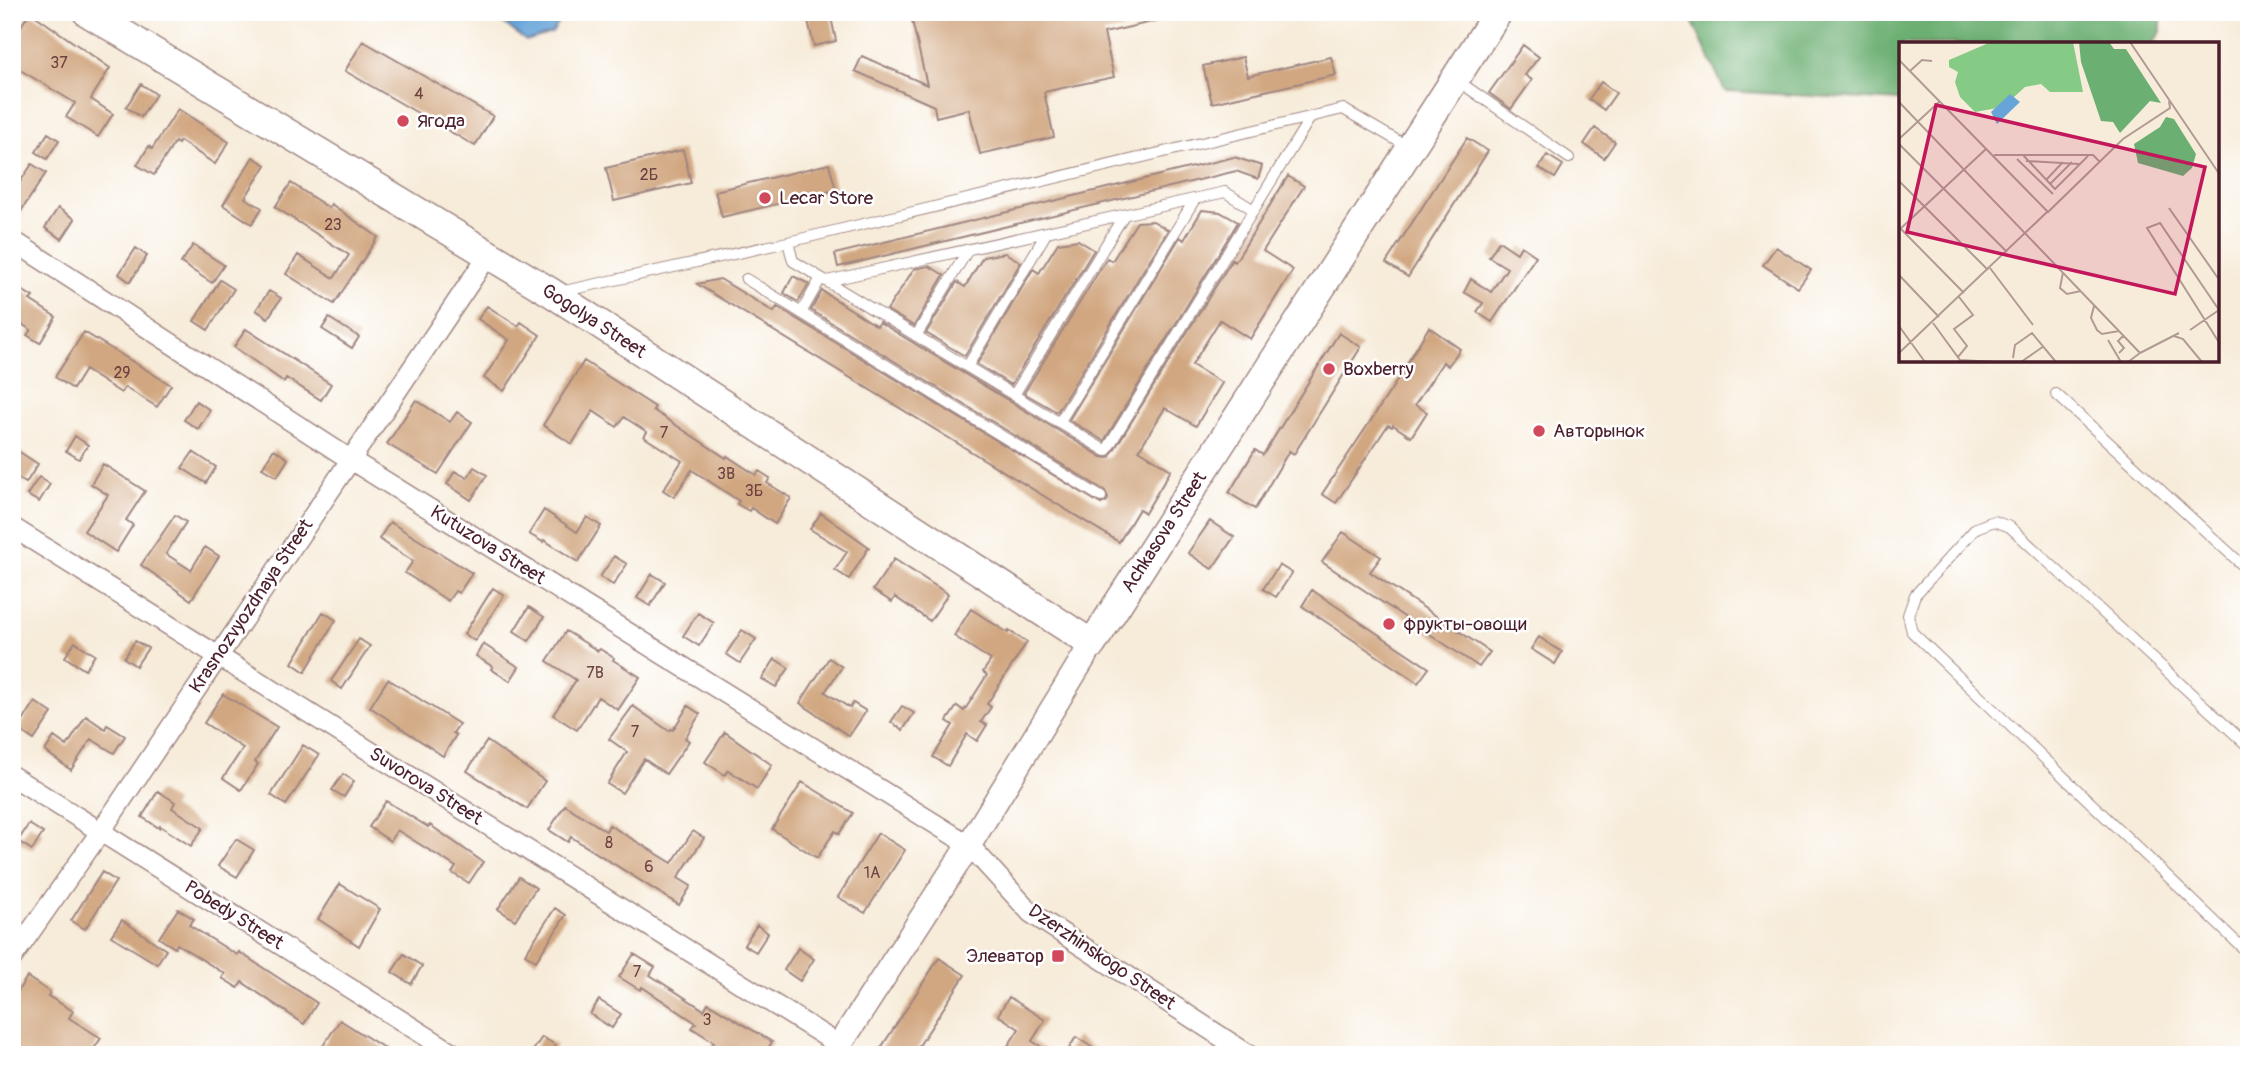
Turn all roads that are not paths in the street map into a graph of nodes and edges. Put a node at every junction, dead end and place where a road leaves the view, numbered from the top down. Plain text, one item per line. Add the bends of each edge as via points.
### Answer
1 (87, 12) edge
2 (1498, 12) edge
3 (1455, 79) junction
4 (1310, 118) junction
5 (1410, 148) junction
6 (1569, 158) dead end
7 (1195, 199) junction
8 (1254, 209) junction
9 (1124, 215) junction
10 (1047, 232) junction
11 (12, 240) edge
12 (788, 242) junction
13 (968, 250) junction
14 (489, 254) junction
15 (746, 279) dead end
16 (824, 280) junction
17 (552, 293) junction
18 (801, 313) junction
19 (916, 336) junction
20 (967, 367) junction
21 (2056, 394) dead end
22 (1014, 396) junction
23 (1059, 423) junction
24 (351, 460) junction
25 (1101, 497) dead end
26 (12, 527) edge
27 (2249, 571) edge
28 (1092, 644) junction
29 (218, 655) junction
30 (2249, 747) edge
31 (12, 776) edge
32 (101, 831) junction
33 (968, 845) junction
34 (2249, 954) edge
35 (12, 958) edge
36 (836, 1050) edge
37 (456, 1055) edge
38 (1249, 1055) edge

1 - 14 main road, Gogolya Street
2 - 3 main road, Achkasova Street
3 - 5 main road, Achkasova Street
3 - 6 lane
4 - 5 lane via 1343,110
4 - 8 lane
4 - 12 lane
5 - 28 main road, Achkasova Street
7 - 8 lane via 1225,192
7 - 9 lane
7 - 23 lane
8 - 23 lane via 1106,451
9 - 10 lane
9 - 22 lane
10 - 13 lane
10 - 20 lane
11 - 24 street, Kutuzova Street
12 - 16 lane via 793,261
12 - 17 lane
13 - 16 lane
13 - 19 lane
14 - 17 main road, Gogolya Street
14 - 24 street, Krasnozvyozdnaya Street
15 - 18 lane
16 - 18 lane
16 - 19 lane
17 - 28 main road, Gogolya Street
18 - 25 lane
19 - 20 lane
20 - 22 lane
21 - 27 lane
22 - 23 lane
24 - 29 street, Krasnozvyozdnaya Street
24 - 33 street, Kutuzova Street
26 - 29 street, Suvorova Street
28 - 33 street, Achkasova Street
29 - 32 street, Krasnozvyozdnaya Street
29 - 36 street, Suvorova Street
30 - 34 lane via 2010,527 1994,521 1976,528 1915,595 1908,614 1912,632
31 - 32 street, Pobedy Street
32 - 35 street, Krasnozvyozdnaya Street
32 - 37 street, Pobedy Street
33 - 36 street, Achkasova Street
33 - 38 street, Dzerzhinskogo Street via 1031,913

